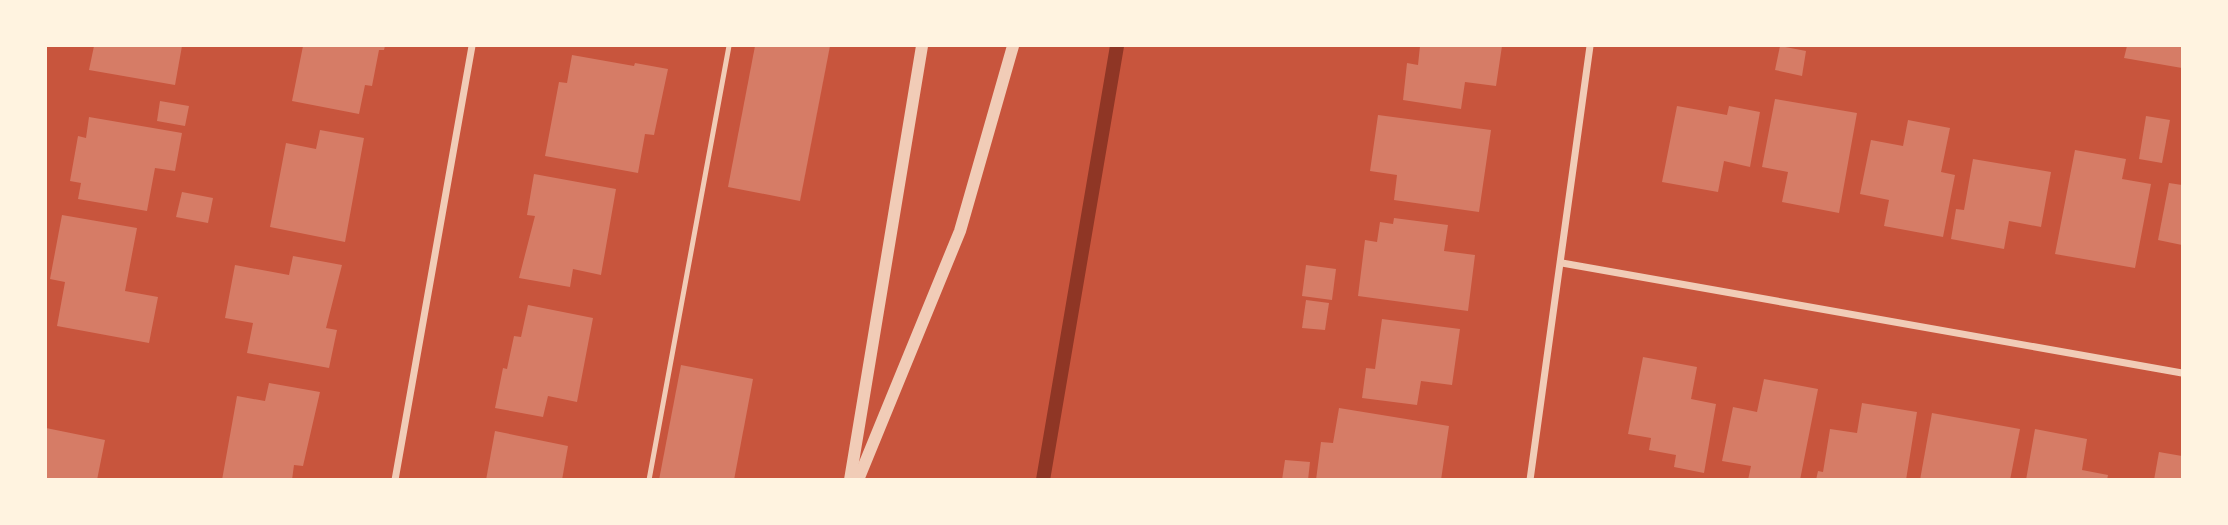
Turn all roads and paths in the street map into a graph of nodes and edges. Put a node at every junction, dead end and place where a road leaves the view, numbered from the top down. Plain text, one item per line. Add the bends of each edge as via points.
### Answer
1 (472, 46) edge
2 (729, 46) edge
3 (922, 46) edge
4 (1013, 46) edge
5 (1590, 46) edge
6 (1562, 263) junction
7 (2182, 373) edge
8 (395, 480) edge
9 (649, 480) edge
10 (850, 480) edge
11 (858, 480) edge
12 (1530, 480) edge

1 - 8 street
2 - 9 lane
3 - 10 street
4 - 11 street via 960,231
5 - 6 street
6 - 7 street
6 - 12 street

